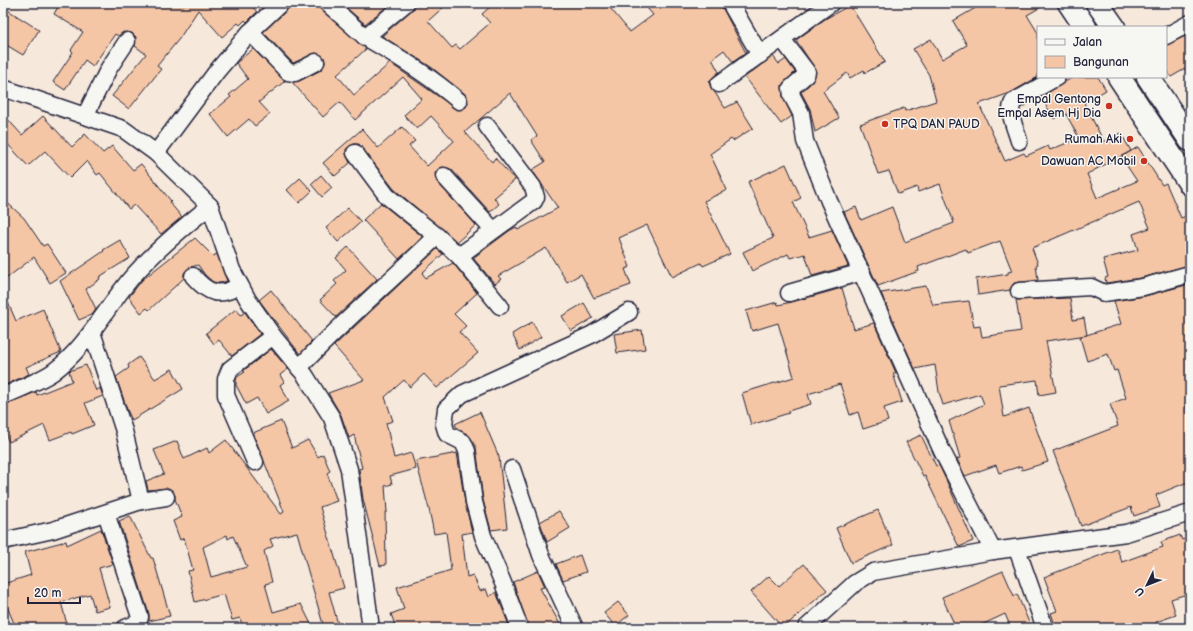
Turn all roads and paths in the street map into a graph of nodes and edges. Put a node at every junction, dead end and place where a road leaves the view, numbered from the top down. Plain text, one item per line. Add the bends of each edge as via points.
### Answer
1 (281, 3) edge
2 (327, 3) edge
3 (406, 3) edge
4 (730, 3) edge
5 (831, 3) edge
6 (1069, 3) edge
7 (1097, 3) edge
8 (1190, 23) edge
9 (1084, 26) edge
10 (1113, 26) edge
11 (250, 32) junction
12 (1167, 35) edge
13 (365, 37) junction
14 (782, 39) junction
15 (127, 41) dead end
16 (760, 55) junction
17 (316, 62) dead end
18 (1055, 78) edge
19 (1120, 78) edge
20 (1149, 78) edge
21 (719, 84) dead end
22 (3, 88) edge
23 (459, 101) dead end
24 (85, 116) junction
25 (487, 126) dead end
26 (1190, 140) edge
27 (1019, 141) dead end
28 (156, 153) junction
29 (356, 153) dead end
30 (444, 176) dead end
31 (1190, 184) edge
32 (210, 206) junction
33 (492, 230) junction
34 (437, 236) junction
35 (458, 256) junction
36 (862, 272) junction
37 (1190, 274) edge
38 (193, 276) dead end
39 (240, 285) junction
40 (1019, 291) dead end
41 (789, 293) dead end
42 (500, 306) dead end
43 (629, 312) dead end
44 (92, 332) junction
45 (273, 336) junction
46 (299, 368) junction
47 (3, 396) edge
48 (255, 462) dead end
49 (512, 469) dead end
50 (166, 497) dead end
51 (141, 501) junction
52 (106, 513) junction
53 (1190, 513) edge
54 (3, 541) edge
55 (1017, 549) junction
56 (993, 551) junction
57 (125, 628) edge
58 (371, 628) edge
59 (520, 628) edge
60 (574, 628) edge
61 (806, 628) edge
62 (1045, 628) edge

1 - 11 street
2 - 13 street
3 - 13 street
4 - 16 street
5 - 14 street
6 - 9 highway
7 - 10 highway
8 - 12 street
11 - 17 street via 288,72 295,73
11 - 28 street via 217,71
13 - 23 street via 408,62
14 - 16 street
14 - 36 street via 807,72 791,88 792,96 801,113 805,141
15 - 24 street
16 - 21 street
18 - 27 street via 1013,102 1010,107
19 - 31 highway
20 - 26 highway
22 - 24 street
24 - 28 street via 122,130
25 - 33 street via 533,187 536,197
28 - 32 street
29 - 34 street via 387,196
30 - 33 street
32 - 39 street via 232,270
32 - 44 street via 169,238 137,272
33 - 35 street
34 - 35 street
34 - 46 street
35 - 42 street
36 - 41 street
36 - 56 street via 942,451
37 - 40 street via 1143,287 1104,293 1091,287
38 - 39 street via 209,291 222,294 231,292
39 - 45 street
43 - 59 street via 591,335 462,394 446,409 444,424 447,434 463,442 467,451 474,502 483,536
44 - 47 street via 52,373
44 - 51 street via 124,431
45 - 46 street
45 - 48 street via 230,369 226,379 226,395
46 - 58 street via 332,418 349,469
49 - 60 street via 541,555
50 - 51 street
51 - 52 street
52 - 54 street via 52,530
52 - 57 street via 140,617 138,623
53 - 55 street via 1126,533
55 - 56 street
55 - 62 street
56 - 61 street via 873,572 855,583

